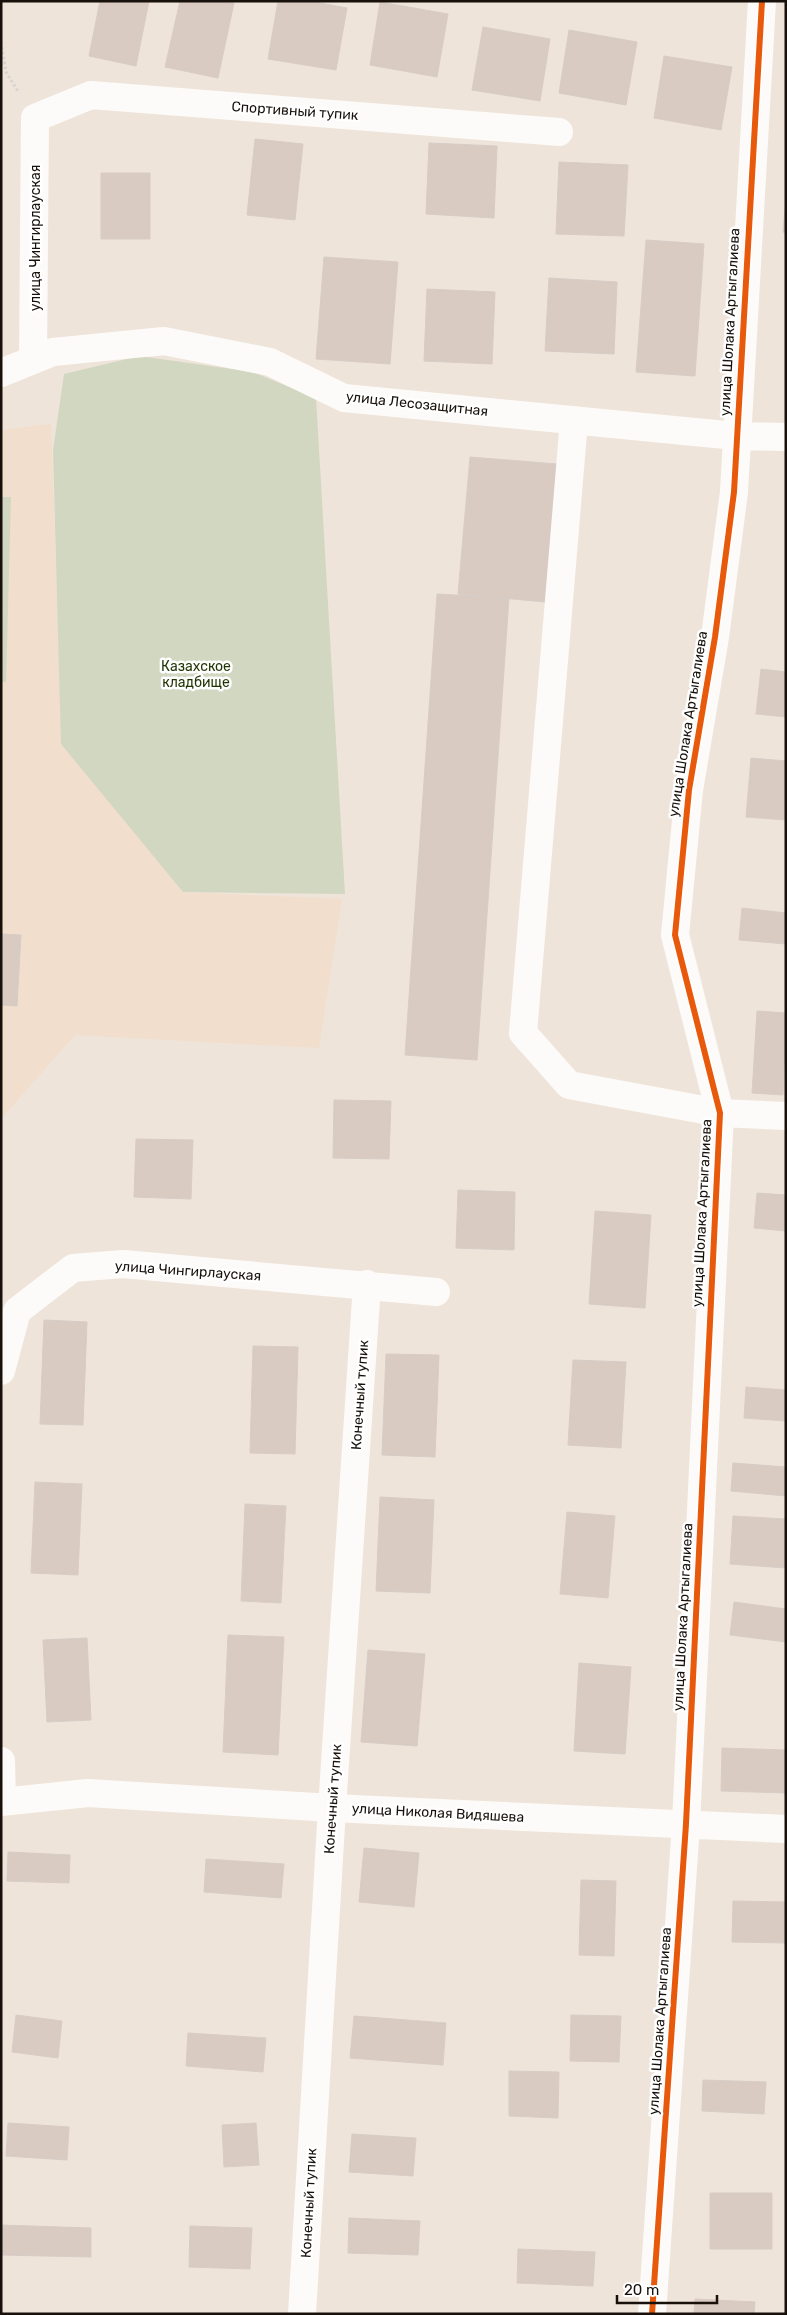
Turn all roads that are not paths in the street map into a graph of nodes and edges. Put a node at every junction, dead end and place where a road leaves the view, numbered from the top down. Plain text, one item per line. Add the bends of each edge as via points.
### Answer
1 (762, 1) edge
2 (35, 118) joint
3 (559, 132) dead end
4 (33, 358) junction
5 (1, 373) edge
6 (574, 420) junction
7 (736, 436) junction
8 (786, 437) edge
9 (720, 1113) junction
10 (786, 1116) edge
11 (367, 1284) junction
12 (436, 1292) dead end
13 (1, 1372) edge
14 (1, 1762) edge
15 (2, 1802) edge
16 (332, 1808) junction
17 (686, 1824) junction
18 (786, 1829) edge
19 (302, 2314) edge
20 (652, 2314) edge

1 - 7 street, улица Шолака Артыгалиева
2 - 3 street, Спортивный тупик via 91,95
2 - 4 street, улица Чингирлауская
4 - 5 street, улица Лесозащитная
4 - 6 street, улица Лесозащитная via 53,352 164,341 270,362 344,398
6 - 7 street, улица Лесозащитная
6 - 9 street via 523,1033 569,1085
7 - 8 street, улица Лесозащитная
7 - 9 street, улица Шолака Артыгалиева via 734,492 715,637 689,790 675,935
9 - 10 street
9 - 17 street, улица Шолака Артыгалиева
11 - 12 street, улица Чингирлауская
11 - 13 street, улица Чингирлауская via 123,1264 73,1268 17,1311
11 - 16 street, Конечный тупик
14 - 15 street
15 - 16 street, улица Николая Видяшева via 88,1793
16 - 17 street, улица Николая Видяшева
16 - 19 street, Конечный тупик
17 - 18 street, улица Николая Видяшева
17 - 20 street, улица Шолака Артыгалиева

